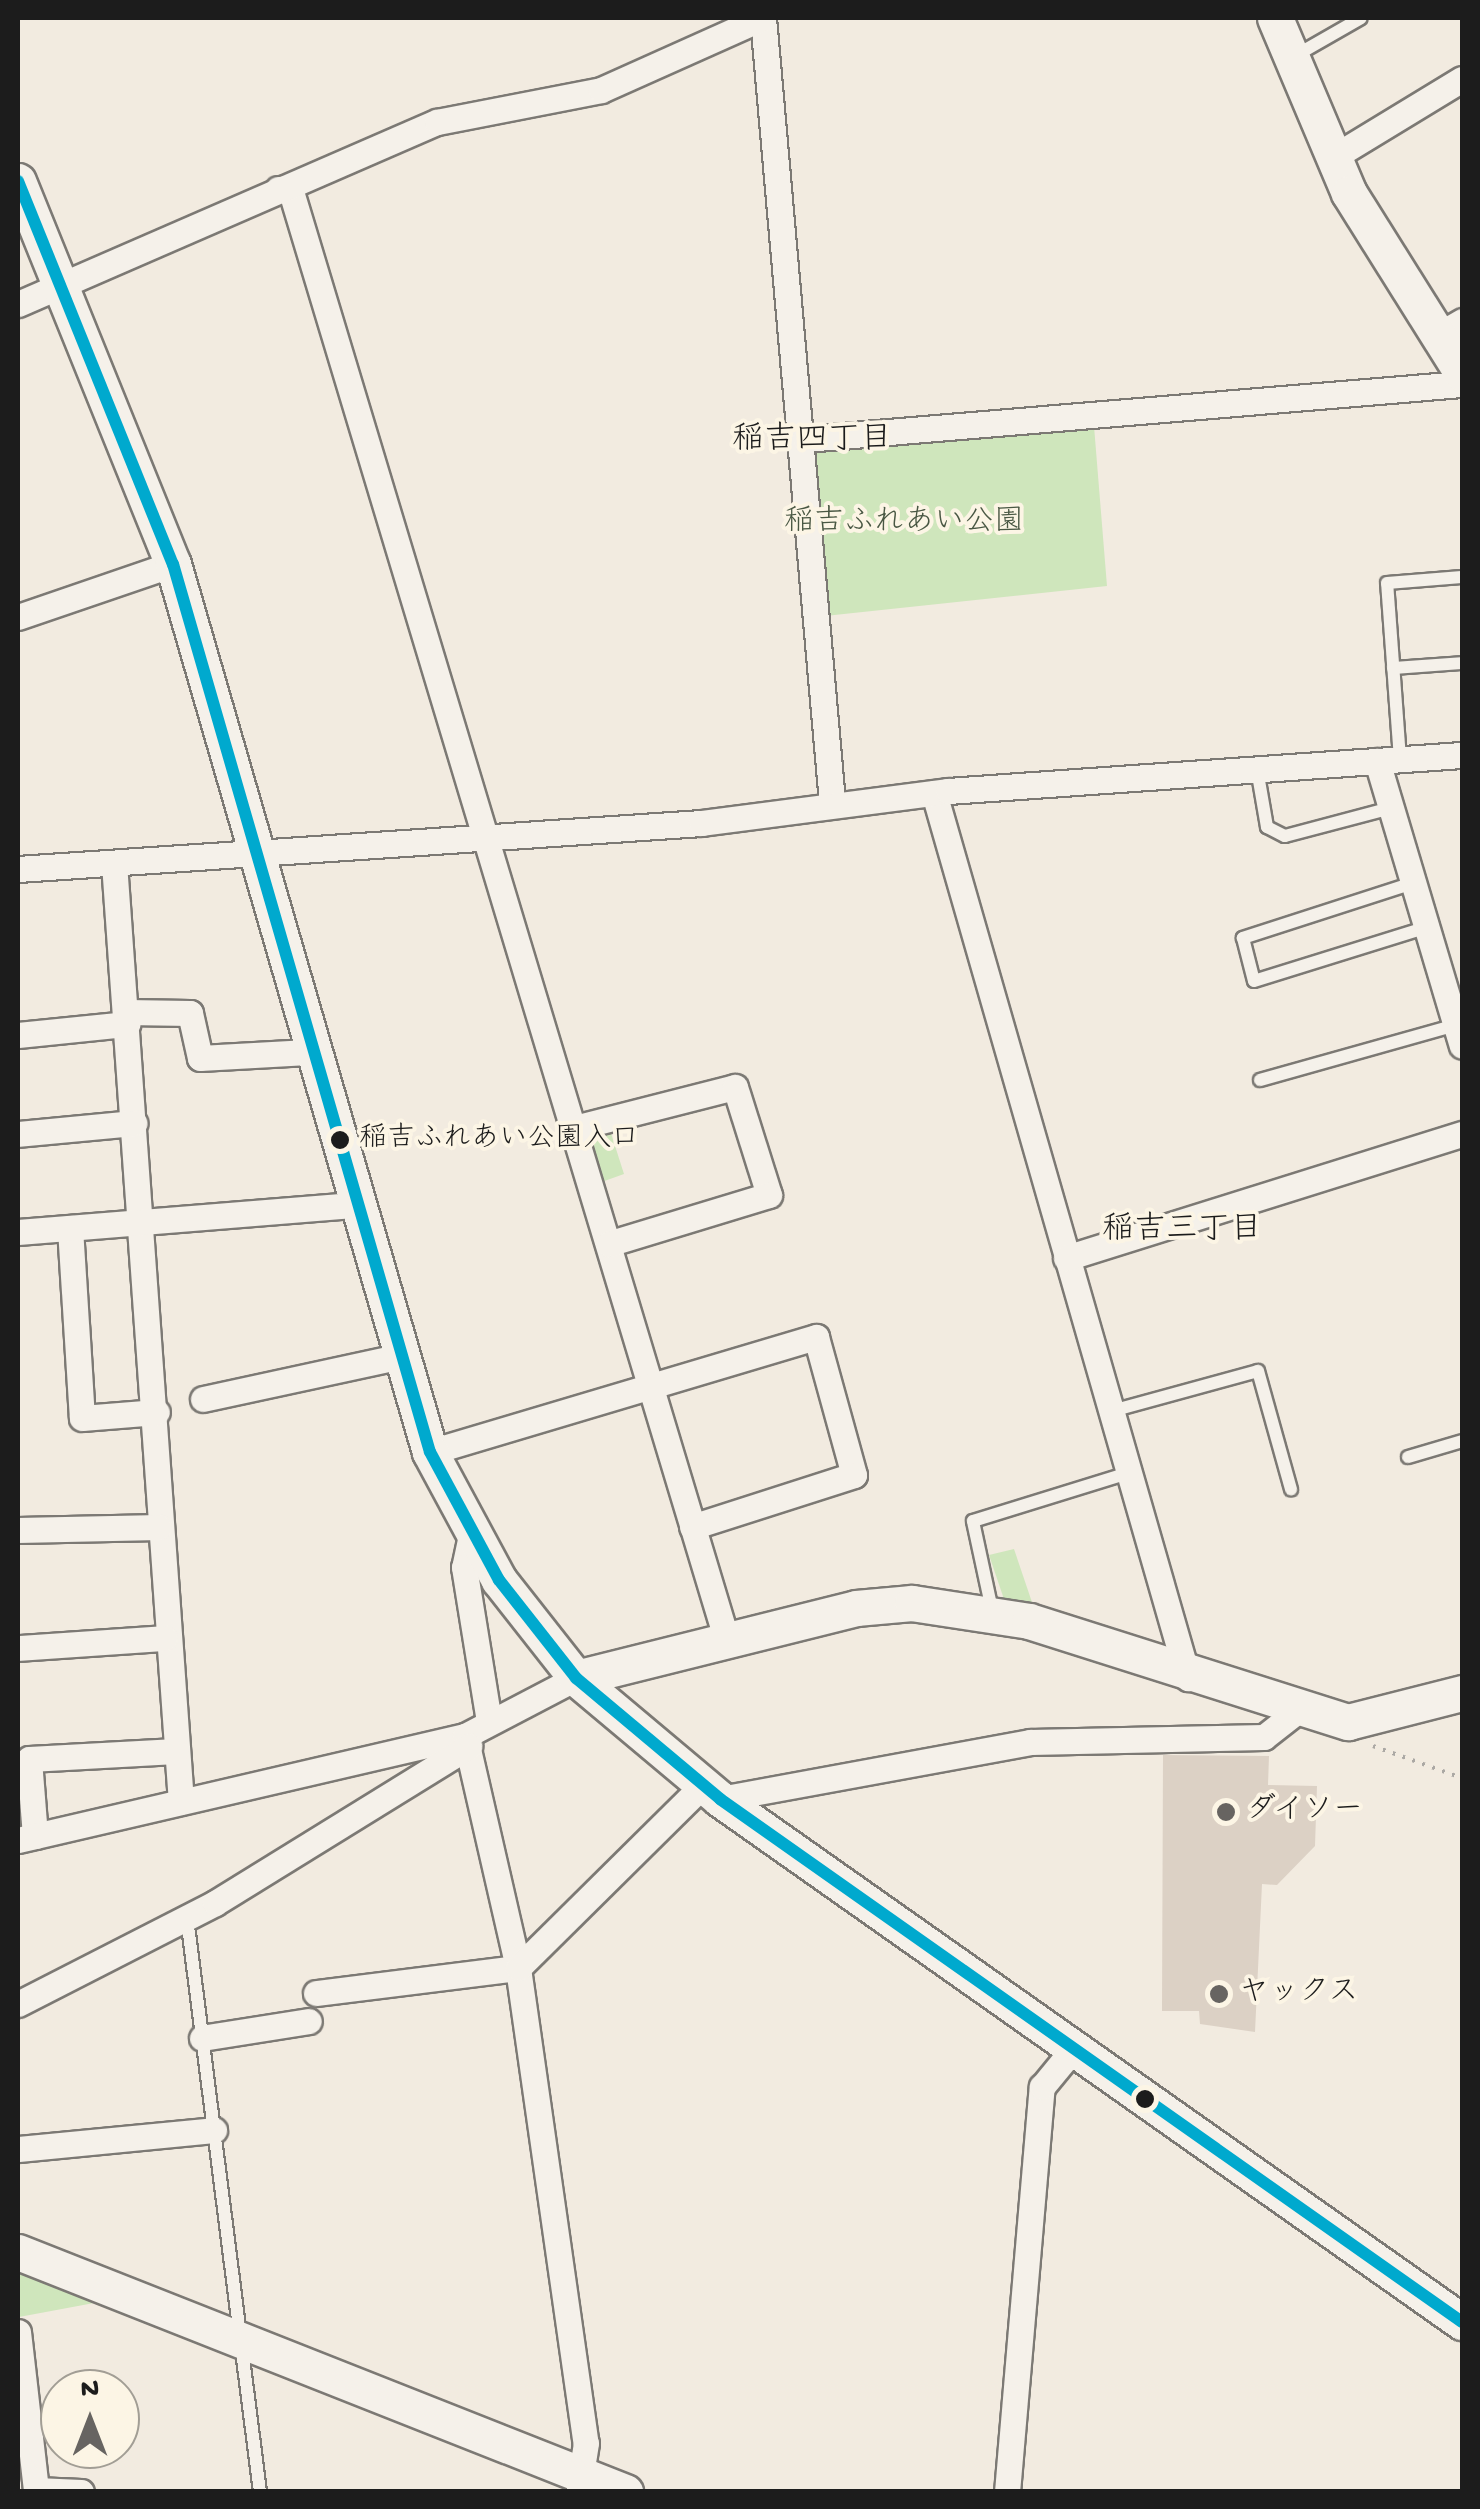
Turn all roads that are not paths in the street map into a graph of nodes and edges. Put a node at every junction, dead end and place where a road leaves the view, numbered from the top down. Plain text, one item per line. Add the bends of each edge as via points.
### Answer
1 (763, 18) edge
2 (1275, 18) edge
3 (1361, 18) edge
4 (1291, 58) junction
5 (1462, 79) edge
6 (1332, 158) junction
7 (18, 182) edge
8 (278, 189) junction
9 (61, 279) junction
10 (18, 304) edge
11 (1450, 328) edge
12 (1462, 374) edge
13 (1462, 384) edge
14 (805, 438) junction
15 (173, 564) junction
16 (1462, 577) edge
17 (18, 617) edge
18 (1462, 663) edge
19 (1393, 668) junction
20 (1462, 755) edge
21 (1389, 760) junction
22 (1256, 769) junction
23 (934, 793) junction
24 (832, 802) junction
25 (1391, 808) junction
26 (484, 838) junction
27 (252, 853) junction
28 (114, 863) junction
29 (18, 869) edge
30 (1414, 883) junction
31 (1427, 927) junction
32 (126, 1018) junction
33 (1458, 1021) edge
34 (18, 1035) edge
35 (308, 1052) junction
36 (1260, 1080) dead end
37 (134, 1123) junction
38 (574, 1128) junction
39 (18, 1134) edge
40 (1462, 1134) edge
41 (353, 1205) junction
42 (142, 1223) junction
43 (70, 1228) junction
44 (18, 1232) edge
45 (608, 1244) junction
46 (1066, 1258) junction
47 (398, 1357) junction
48 (650, 1386) junction
49 (203, 1400) dead end
50 (1112, 1411) junction
51 (157, 1412) junction
52 (1462, 1441) edge
53 (430, 1452) junction
54 (1408, 1457) dead end
55 (1131, 1472) junction
56 (1291, 1489) dead end
57 (159, 1526) junction
58 (692, 1526) junction
59 (18, 1530) edge
60 (471, 1535) junction
61 (993, 1613) junction
62 (166, 1638) junction
63 (726, 1638) junction
64 (18, 1648) edge
65 (576, 1678) junction
66 (1188, 1678) junction
67 (1462, 1693) edge
68 (1296, 1712) junction
69 (488, 1722) junction
70 (467, 1741) junction
71 (176, 1751) junction
72 (712, 1792) junction
73 (181, 1802) junction
74 (26, 1838) edge
75 (187, 1918) junction
76 (518, 1968) junction
77 (316, 1993) dead end
78 (18, 2004) edge
79 (309, 2021) dead end
80 (202, 2038) junction
81 (1074, 2048) junction
82 (214, 2130) junction
83 (18, 2149) edge
84 (18, 2252) edge
85 (1462, 2322) edge
86 (18, 2332) edge
87 (241, 2341) junction
88 (579, 2481) edge
89 (30, 2490) edge
90 (81, 2492) edge
91 (260, 2492) edge
92 (625, 2492) edge
93 (1007, 2492) edge

1 - 8 street via 601,90 437,122
1 - 14 street
2 - 4 main road
3 - 4 lane
4 - 6 main road
5 - 6 street
6 - 11 main road
7 - 9 main road
8 - 9 street
8 - 26 street via 290,188
9 - 10 street
9 - 15 main road
11 - 12 main road
13 - 14 street
14 - 24 street
15 - 17 street
15 - 27 main road
16 - 19 lane via 1387,583
18 - 19 lane
19 - 21 lane
20 - 21 street
21 - 22 street
21 - 25 street
22 - 23 street
22 - 25 lane via 1267,827 1285,836
23 - 24 street
23 - 46 street
24 - 26 street via 701,824
25 - 30 street
26 - 27 street
26 - 38 street
27 - 28 street
27 - 35 main road
28 - 29 street
28 - 32 street
30 - 31 street
30 - 31 lane via 1243,938 1254,981
31 - 33 street
32 - 34 street
32 - 35 street via 190,1013 200,1058
32 - 37 street
33 - 36 lane
35 - 41 main road
37 - 39 street
37 - 42 street
38 - 45 street
38 - 45 street via 735,1087 768,1195
40 - 46 street
41 - 42 street
41 - 47 main road
42 - 43 street
42 - 51 street
43 - 44 street
43 - 51 street via 82,1418
45 - 48 street
46 - 50 street
47 - 49 street
47 - 53 main road
48 - 53 street
48 - 58 street
48 - 58 street via 816,1337 854,1475
50 - 55 street
50 - 56 lane via 1258,1371
51 - 57 street
52 - 54 lane
53 - 60 main road
55 - 61 lane via 973,1521
55 - 66 street
57 - 59 street
57 - 62 street
58 - 63 street
60 - 65 main road
60 - 69 street via 464,1567
61 - 63 main road via 893,1604
61 - 66 main road
62 - 64 street
62 - 71 street
63 - 65 main road
65 - 69 street
65 - 72 main road
66 - 68 main road
67 - 68 main road via 1348,1722
68 - 72 street via 1264,1737 1030,1742
69 - 70 street
70 - 73 street
70 - 75 street
70 - 76 street
71 - 73 street
71 - 74 street via 29,1759
72 - 76 street
72 - 81 main road
73 - 74 street
75 - 78 street
75 - 80 lane
76 - 77 street
76 - 88 street via 586,2443
79 - 80 street
80 - 82 lane
81 - 85 main road
81 - 93 street via 1042,2087
82 - 83 street
82 - 87 lane
84 - 87 main road
86 - 89 street
87 - 88 main road
87 - 91 lane
88 - 92 main road
89 - 90 street

